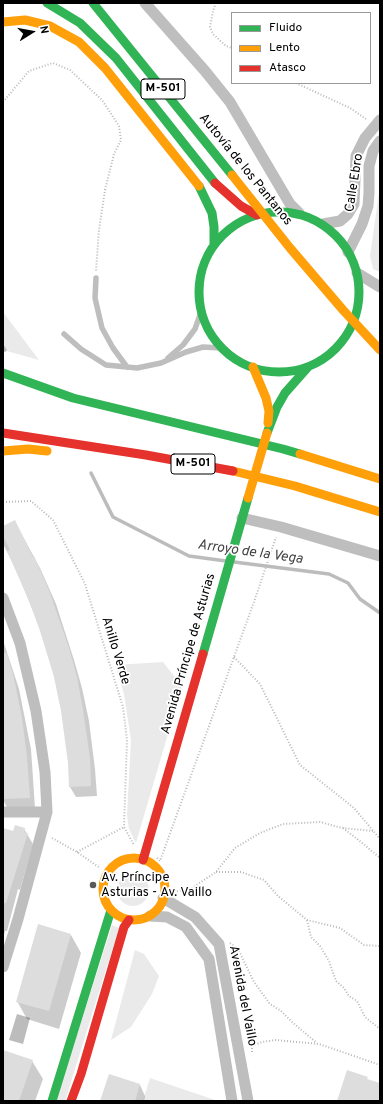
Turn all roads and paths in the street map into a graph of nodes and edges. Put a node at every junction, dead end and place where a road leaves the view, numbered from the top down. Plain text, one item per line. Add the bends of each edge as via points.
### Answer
1 (47, 3) edge
2 (93, 3) edge
3 (145, 3) edge
4 (216, 3) edge
5 (3, 22) edge
6 (231, 48) edge
7 (298, 84) edge
8 (3, 102) edge
9 (377, 123) edge
10 (380, 141) edge
11 (299, 213) junction
12 (256, 214) junction
13 (322, 224) junction
14 (214, 244) junction
15 (348, 252) junction
16 (357, 273) junction
17 (96, 278) joint
18 (380, 287) edge
19 (201, 312) junction
20 (64, 334) dead end
21 (222, 348) junction
22 (380, 350) edge
23 (161, 363) junction
24 (309, 366) junction
25 (126, 367) junction
26 (252, 367) junction
27 (3, 373) edge
28 (267, 432) junction
29 (3, 433) edge
30 (3, 451) edge
31 (58, 452) dead end
32 (154, 466) dead end
33 (223, 469) junction
34 (380, 479) edge
35 (3, 502) edge
36 (380, 512) edge
37 (242, 518) junction
38 (276, 535) dead end
39 (380, 556) edge
40 (3, 598) edge
41 (234, 657) junction
42 (3, 812) edge
43 (47, 812) junction
44 (124, 827) junction
45 (342, 828) junction
46 (373, 831) junction
47 (42, 832) junction
48 (380, 839) edge
49 (136, 849) dead end
50 (77, 852) junction
51 (380, 858) edge
52 (143, 860) junction
53 (160, 861) dead end
54 (100, 868) dead end
55 (216, 872) junction
56 (179, 896) dead end
57 (164, 898) junction
58 (111, 910) junction
59 (150, 916) junction
60 (129, 920) junction
61 (308, 920) junction
62 (228, 941) dead end
63 (380, 946) edge
64 (3, 967) edge
65 (380, 1030) edge
66 (318, 1044) junction
67 (251, 1054) dead end
68 (380, 1065) edge
69 (52, 1101) edge
70 (71, 1101) edge
71 (232, 1101) edge
72 (248, 1101) edge

1 - 12 main road via 80,23 116,58 217,185 241,206
2 - 22 main road, Autovía de los Pantanos / M-501, bridge via 290,248
3 - 11 street via 230,102 290,204
4 - 6 path via 210,27 213,34
5 - 14 main road via 25,20 50,26 79,42 105,68 198,184 212,213
7 - 9 path
8 - 17 path via 29,71 53,64 76,75 102,100 118,126 121,140 114,154 105,190
9 - 13 street, Calle Ebro via 365,138 356,156 354,204 340,221
10 - 15 street, Calle Ebro via 369,166 368,206
11 - 12 main road via 274,211
11 - 13 main road
12 - 14 main road via 226,231
13 - 15 main road via 337,237
14 - 19 main road via 201,270
15 - 16 main road
16 - 18 street
16 - 24 main road via 359,296 348,332 328,354
17 - 25 lane via 95,298 102,328
19 - 21 main road via 209,331
19 - 23 lane via 183,345
20 - 25 lane via 81,350 106,365
21 - 23 lane via 203,346
21 - 26 main road via 236,360
23 - 25 lane via 137,368
24 - 26 main road via 271,372
24 - 28 main road, Avenida Príncipe de Asturias via 285,393
26 - 28 main road, Avenida Príncipe de Asturias via 268,404
27 - 34 main road via 73,398 283,449
28 - 37 main road, Avenida Príncipe de Asturias, bridge
29 - 33 main road, M-501
30 - 31 main road
32 - 33 main road
33 - 36 main road, M-501 via 295,486
35 - 44 path, Anillo Verde via 31,501 53,520 85,584 123,707 127,740
37 - 39 street
37 - 52 main road, Avenida Príncipe de Asturias
38 - 41 path
40 - 43 street via 20,643 36,711 45,772
41 - 46 path via 260,684 300,765 354,808
41 - 53 path
42 - 43 street
43 - 47 street
44 - 49 path
44 - 50 path
45 - 46 path
45 - 51 path
45 - 55 path via 320,822 284,824 260,833 235,848
46 - 48 path
47 - 50 path
47 - 64 street
50 - 54 path
52 - 57 main road via 151,864 163,879
52 - 58 main road via 123,860 107,873 103,892 105,902
55 - 56 path via 192,888 173,892
55 - 61 path via 241,872 264,880 278,896
57 - 59 main road
57 - 72 street, Avenida del Vaillo via 195,917 219,944
58 - 60 main road
58 - 69 main road
59 - 60 main road
59 - 71 street, Avenida del Vaillo via 167,917 186,928 209,959
60 - 70 main road via 124,927
61 - 63 path via 340,928 364,945
61 - 65 path via 311,937 329,960 336,981 357,1001 365,1017
62 - 66 path via 238,949 254,982 270,1004
66 - 67 path via 275,1040 252,1046
66 - 68 path

